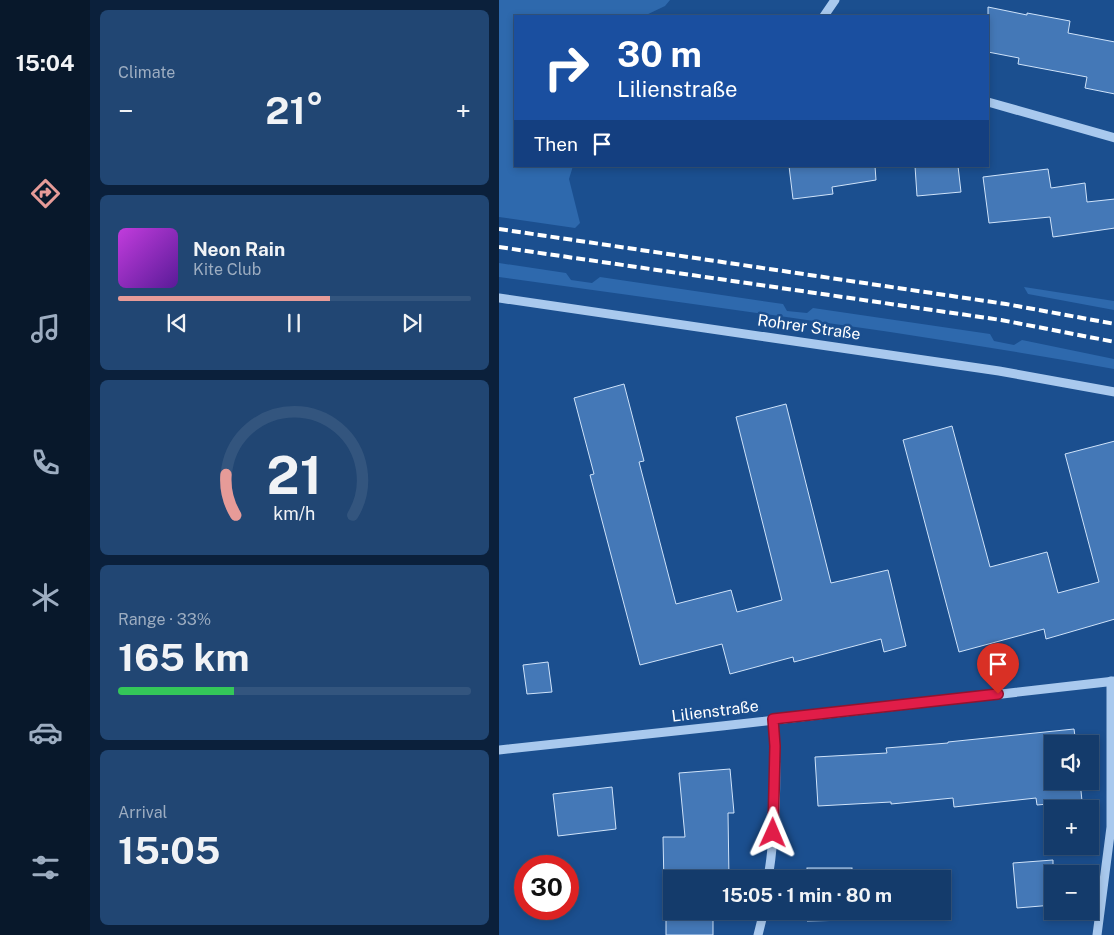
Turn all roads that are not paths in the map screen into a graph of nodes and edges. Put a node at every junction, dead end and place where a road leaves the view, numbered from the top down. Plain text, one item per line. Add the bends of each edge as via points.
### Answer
1 (835, 0) edge
2 (825, 15) edge
3 (989, 102) edge
4 (1114, 138) edge
5 (499, 298) edge
6 (1114, 392) edge
7 (1112, 681) edge
8 (773, 719) junction
9 (499, 750) edge
10 (770, 870) edge
11 (762, 920) edge
12 (758, 935) edge
13 (1097, 935) edge

1 - 2 street
3 - 4 street
5 - 6 street, Rohrer Straße via 990,369
7 - 8 street, Lilienstraße
7 - 13 street via 1111,828
8 - 9 street, Lilienstraße
8 - 10 street via 775,774
11 - 12 street

